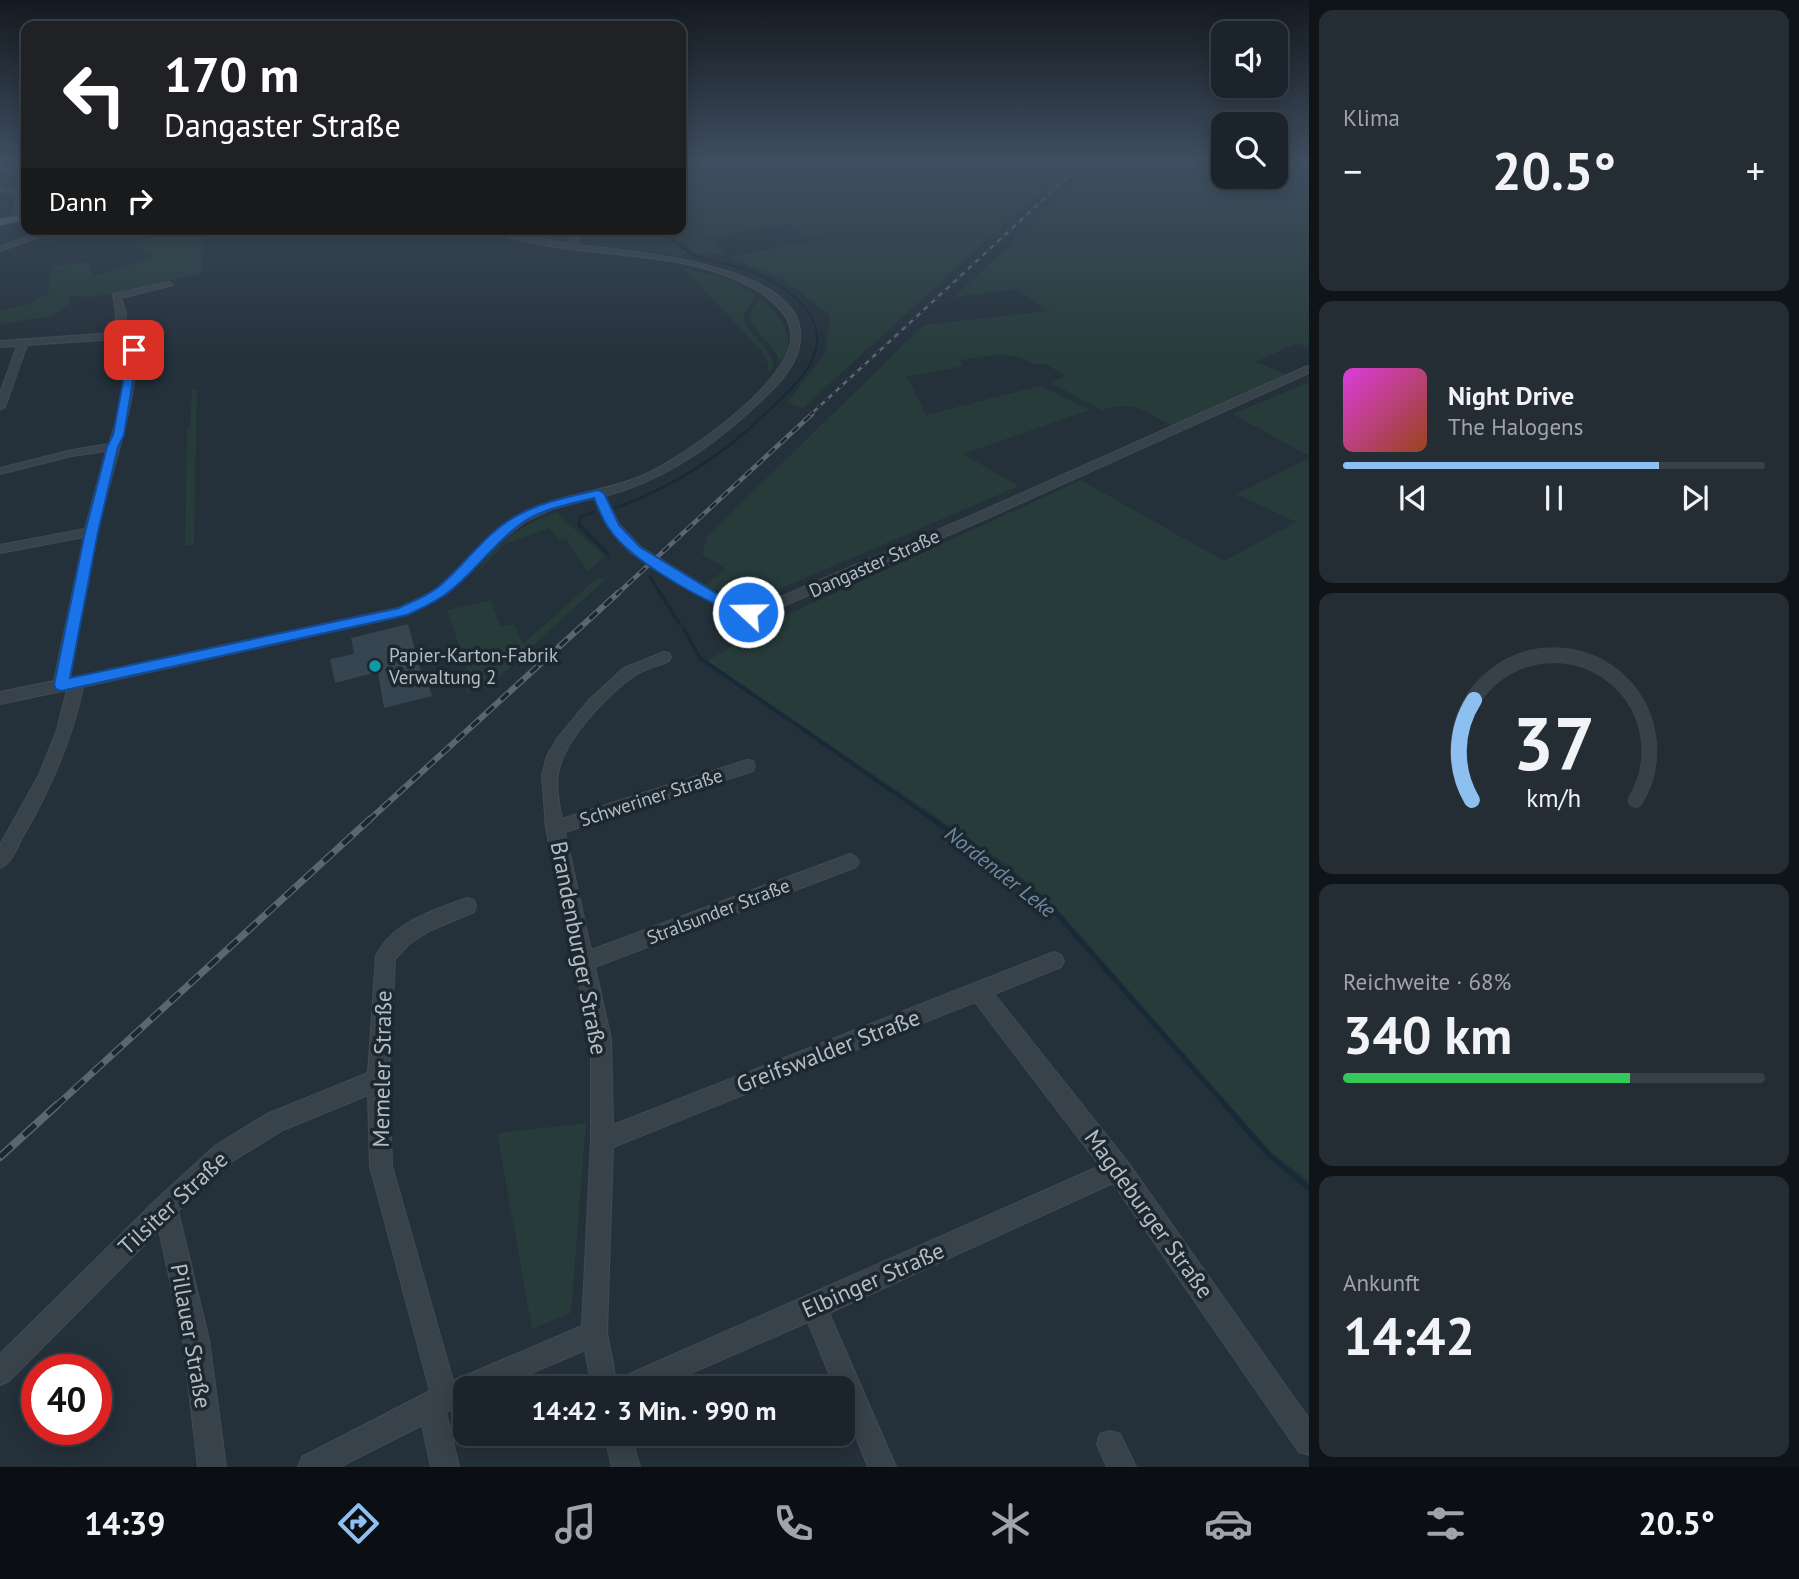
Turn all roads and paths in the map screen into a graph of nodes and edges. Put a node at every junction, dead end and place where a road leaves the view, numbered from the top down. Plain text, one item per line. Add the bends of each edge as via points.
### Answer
1 (41, 235) edge
2 (511, 235) edge
3 (576, 235) edge
4 (572, 247) junction
5 (0, 249) edge
6 (169, 285) dead end
7 (119, 334) junction
8 (24, 341) junction
9 (0, 344) edge
10 (1309, 369) edge
11 (0, 407) edge
12 (113, 447) junction
13 (0, 471) edge
14 (603, 506) junction
15 (91, 532) junction
16 (0, 549) edge
17 (664, 657) dead end
18 (69, 684) junction
19 (0, 698) edge
20 (747, 766) dead end
21 (555, 828) junction
22 (0, 860) edge
23 (850, 862) dead end
24 (467, 906) dead end
25 (586, 961) junction
26 (1054, 961) dead end
27 (980, 992) junction
28 (378, 1080) junction
29 (602, 1140) junction
30 (1119, 1169) junction
31 (165, 1207) junction
32 (814, 1307) junction
33 (594, 1333) junction
34 (0, 1372) edge
35 (603, 1376) edge
36 (654, 1376) edge
37 (452, 1394) edge
38 (1309, 1442) edge
39 (620, 1446) edge
40 (212, 1467) edge
41 (312, 1467) edge
42 (445, 1467) edge
43 (626, 1467) edge
44 (882, 1467) edge

1 - 5 street
2 - 4 street
3 - 4 street
4 - 14 street via 708,261 775,299 797,338 792,360 768,389 698,451 632,484
6 - 7 street via 116,296 121,313
7 - 8 street
7 - 12 street via 134,335 133,357
8 - 9 street
8 - 11 street
10 - 14 street, Dangaster Straße via 762,610 748,612 724,604 636,550
12 - 13 street
12 - 15 street
14 - 18 street via 550,506 520,519 448,587 402,612
15 - 16 street
15 - 18 street
17 - 21 street, Brandenburger Straße via 630,672 562,743 551,769
18 - 19 street
18 - 22 street via 72,708 58,753 33,807
20 - 21 street, Schweriner Straße
21 - 25 street, Brandenburger Straße
23 - 25 street, Stralsunder Straße
24 - 28 street, Memeler Straße via 416,926 397,940 386,956
25 - 29 street, Brandenburger Straße via 601,1039
26 - 27 street, Greifswalder Straße
27 - 29 street, Greifswalder Straße
27 - 30 street, Magdeburger Straße
28 - 31 street, Tilsiter Straße via 275,1122 223,1154
28 - 37 street, Memeler Straße via 381,1166
29 - 33 street, Brandenburger Straße
30 - 32 street, Elbinger Straße
30 - 38 street, Magdeburger Straße
31 - 34 street, Tilsiter Straße
31 - 40 street, Pillauer Straße via 196,1340
32 - 36 street, Elbinger Straße
32 - 44 street
33 - 35 street, Brandenburger Straße
33 - 37 street
37 - 41 street
37 - 42 street, Memeler Straße
39 - 43 street

